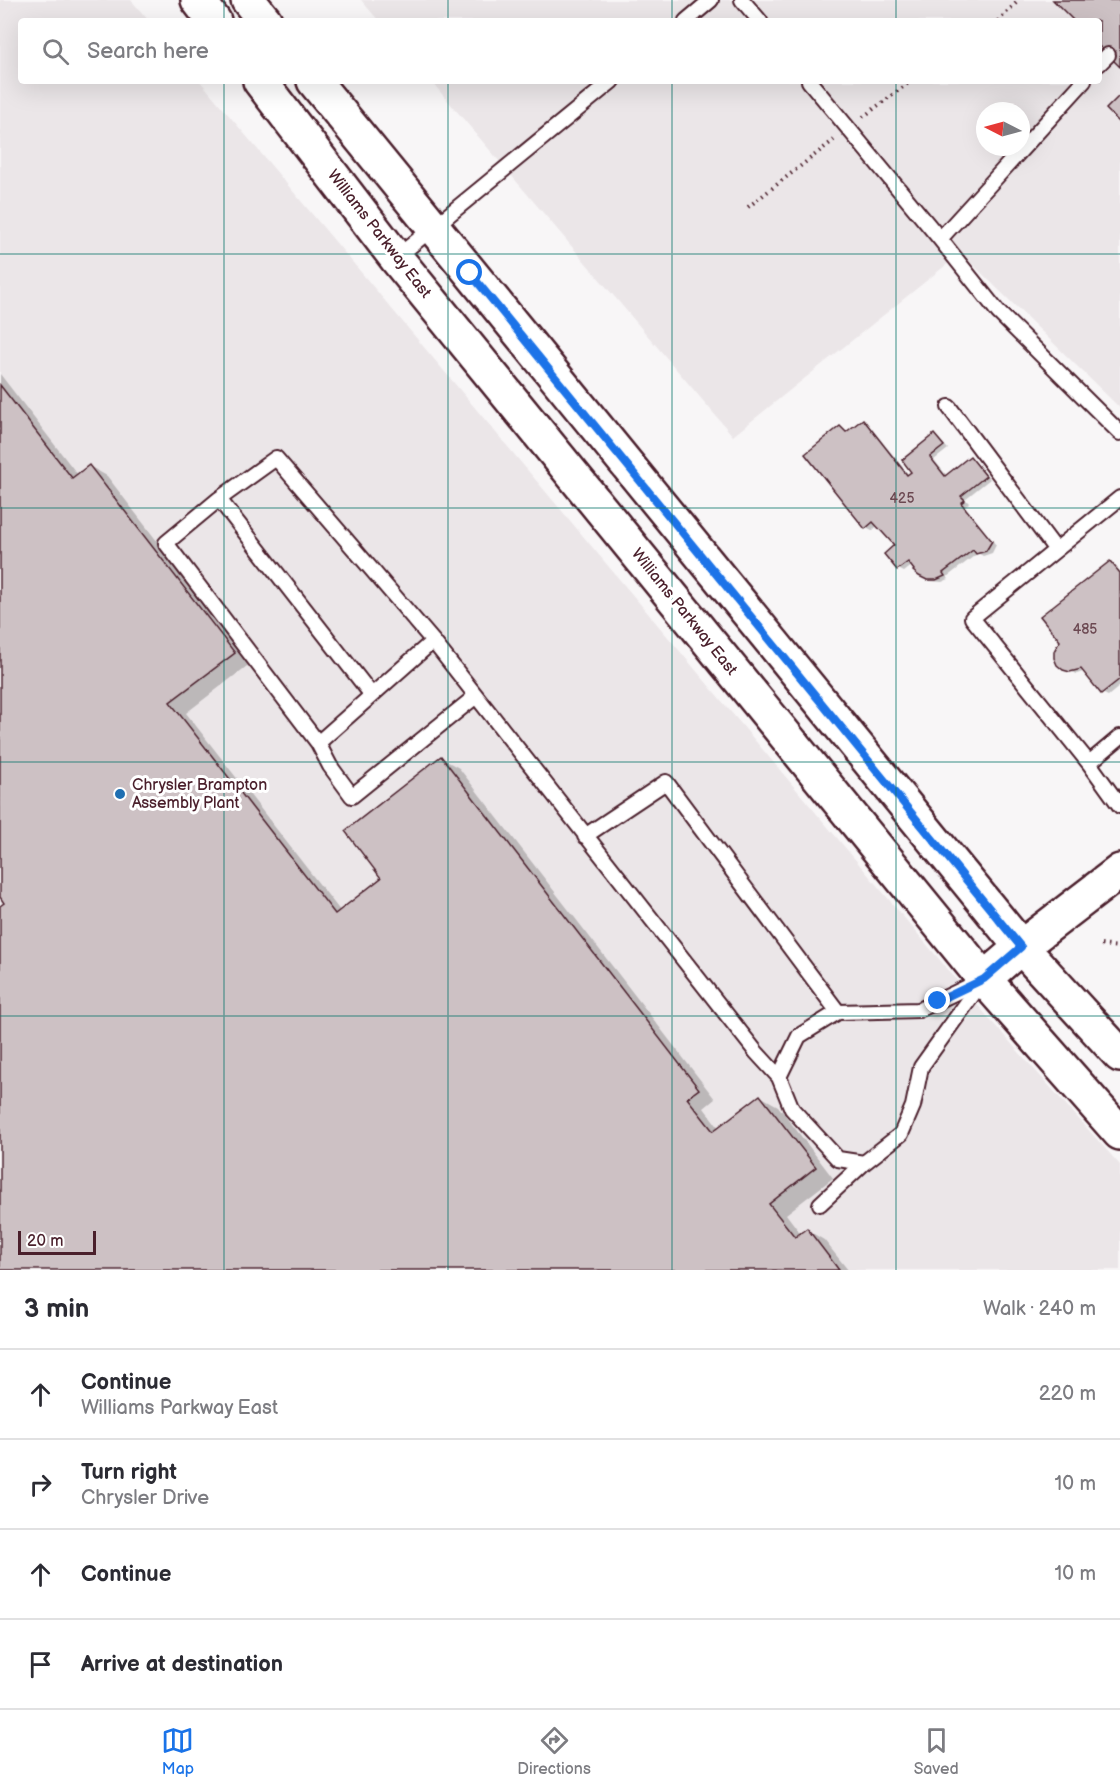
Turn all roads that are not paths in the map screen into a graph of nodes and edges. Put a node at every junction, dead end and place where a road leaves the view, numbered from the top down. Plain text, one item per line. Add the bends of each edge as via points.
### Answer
1 (198, 0) edge
2 (248, 0) edge
3 (711, 0) edge
4 (742, 0) edge
5 (212, 18) edge
6 (263, 18) edge
7 (690, 18) edge
8 (757, 18) edge
9 (262, 84) edge
10 (316, 84) edge
11 (608, 84) edge
12 (812, 84) edge
13 (1081, 84) edge
14 (432, 228) junction
15 (940, 239) junction
16 (396, 258) junction
17 (949, 407) dead end
18 (1120, 433) edge
19 (1120, 498) edge
20 (219, 499) junction
21 (1056, 550) junction
22 (432, 641) junction
23 (371, 694) junction
24 (476, 696) junction
25 (1120, 737) edge
26 (318, 743) junction
27 (1089, 763) junction
28 (1120, 806) edge
29 (585, 836) junction
30 (1120, 871) edge
31 (1021, 947) junction
32 (984, 979) junction
33 (838, 1012) junction
34 (1120, 1055) edge
35 (779, 1077) junction
36 (1120, 1133) edge
37 (864, 1163) junction
38 (820, 1204) dead end

1 - 5 main road
2 - 6 main road
3 - 7 lane
4 - 8 lane
9 - 16 main road, Williams Parkway East
10 - 14 main road
11 - 14 lane
12 - 15 lane
13 - 15 lane
14 - 16 lane
14 - 31 main road
15 - 18 lane via 998,312
16 - 32 main road, Williams Parkway East
17 - 21 lane
19 - 21 lane
20 - 22 lane via 276,458
20 - 23 lane
20 - 26 lane via 166,543
21 - 27 lane via 972,618
22 - 23 lane
22 - 24 lane
23 - 26 lane
24 - 26 lane via 352,795
24 - 29 lane
25 - 27 lane
27 - 28 lane
29 - 33 lane via 666,782
29 - 35 lane
30 - 31 main road
31 - 32 main road
31 - 34 main road
32 - 33 lane via 919,1010
32 - 36 main road, Williams Parkway East
32 - 37 lane via 921,1067 913,1106 901,1134
33 - 35 lane via 800,1036
35 - 37 lane via 792,1109 838,1159
37 - 38 lane

